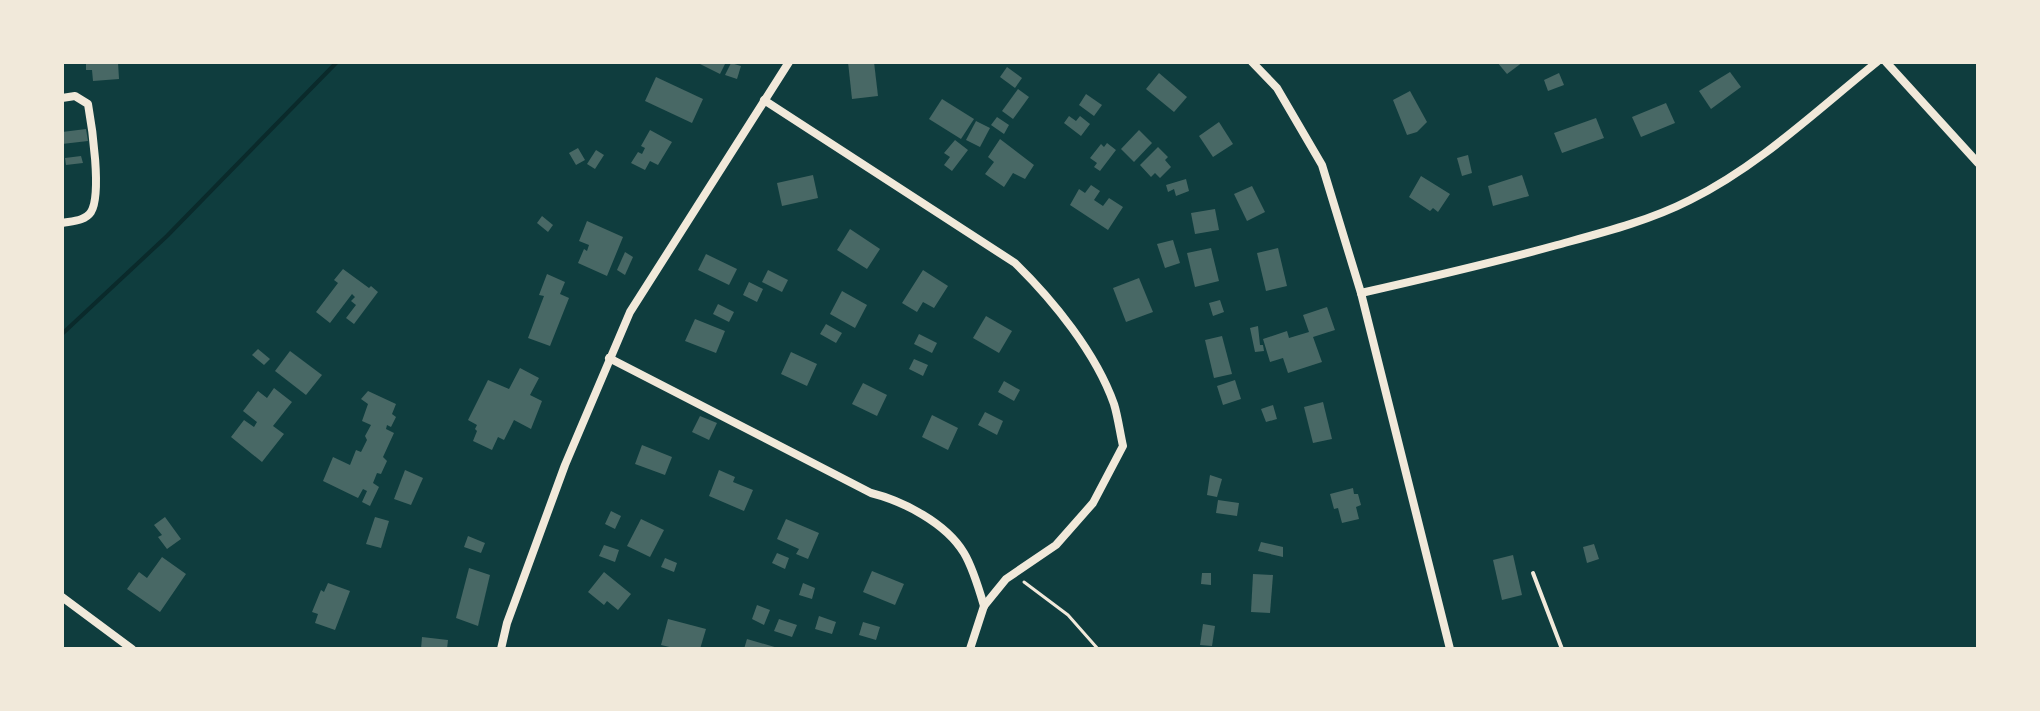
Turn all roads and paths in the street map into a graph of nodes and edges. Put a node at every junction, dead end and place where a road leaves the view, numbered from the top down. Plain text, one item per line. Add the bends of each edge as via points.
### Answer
1 (789, 62) edge
2 (1252, 62) edge
3 (1877, 62) edge
4 (1886, 62) edge
5 (62, 98) edge
6 (764, 100) junction
7 (1978, 163) edge
8 (62, 223) edge
9 (1361, 293) junction
10 (609, 358) junction
11 (1014, 573) junction
12 (1533, 573) dead end
13 (62, 597) edge
14 (984, 606) junction
15 (132, 649) edge
16 (501, 649) edge
17 (970, 649) edge
18 (1098, 649) edge
19 (1450, 649) edge
20 (1562, 649) edge

1 - 6 street
2 - 9 street via 1277,88 1322,165
3 - 9 street via 1748,166 1690,201 1581,238
4 - 7 street
5 - 8 street via 75,96 88,104 95,199 82,219
6 - 10 street via 630,312
6 - 11 street via 1015,263 1086,349 1114,403 1123,446 1093,503 1056,545
9 - 19 street
10 - 14 street via 871,493 906,504 963,551
10 - 16 street
11 - 14 street
11 - 18 path via 1068,615
12 - 20 lane
13 - 15 street
14 - 17 street

